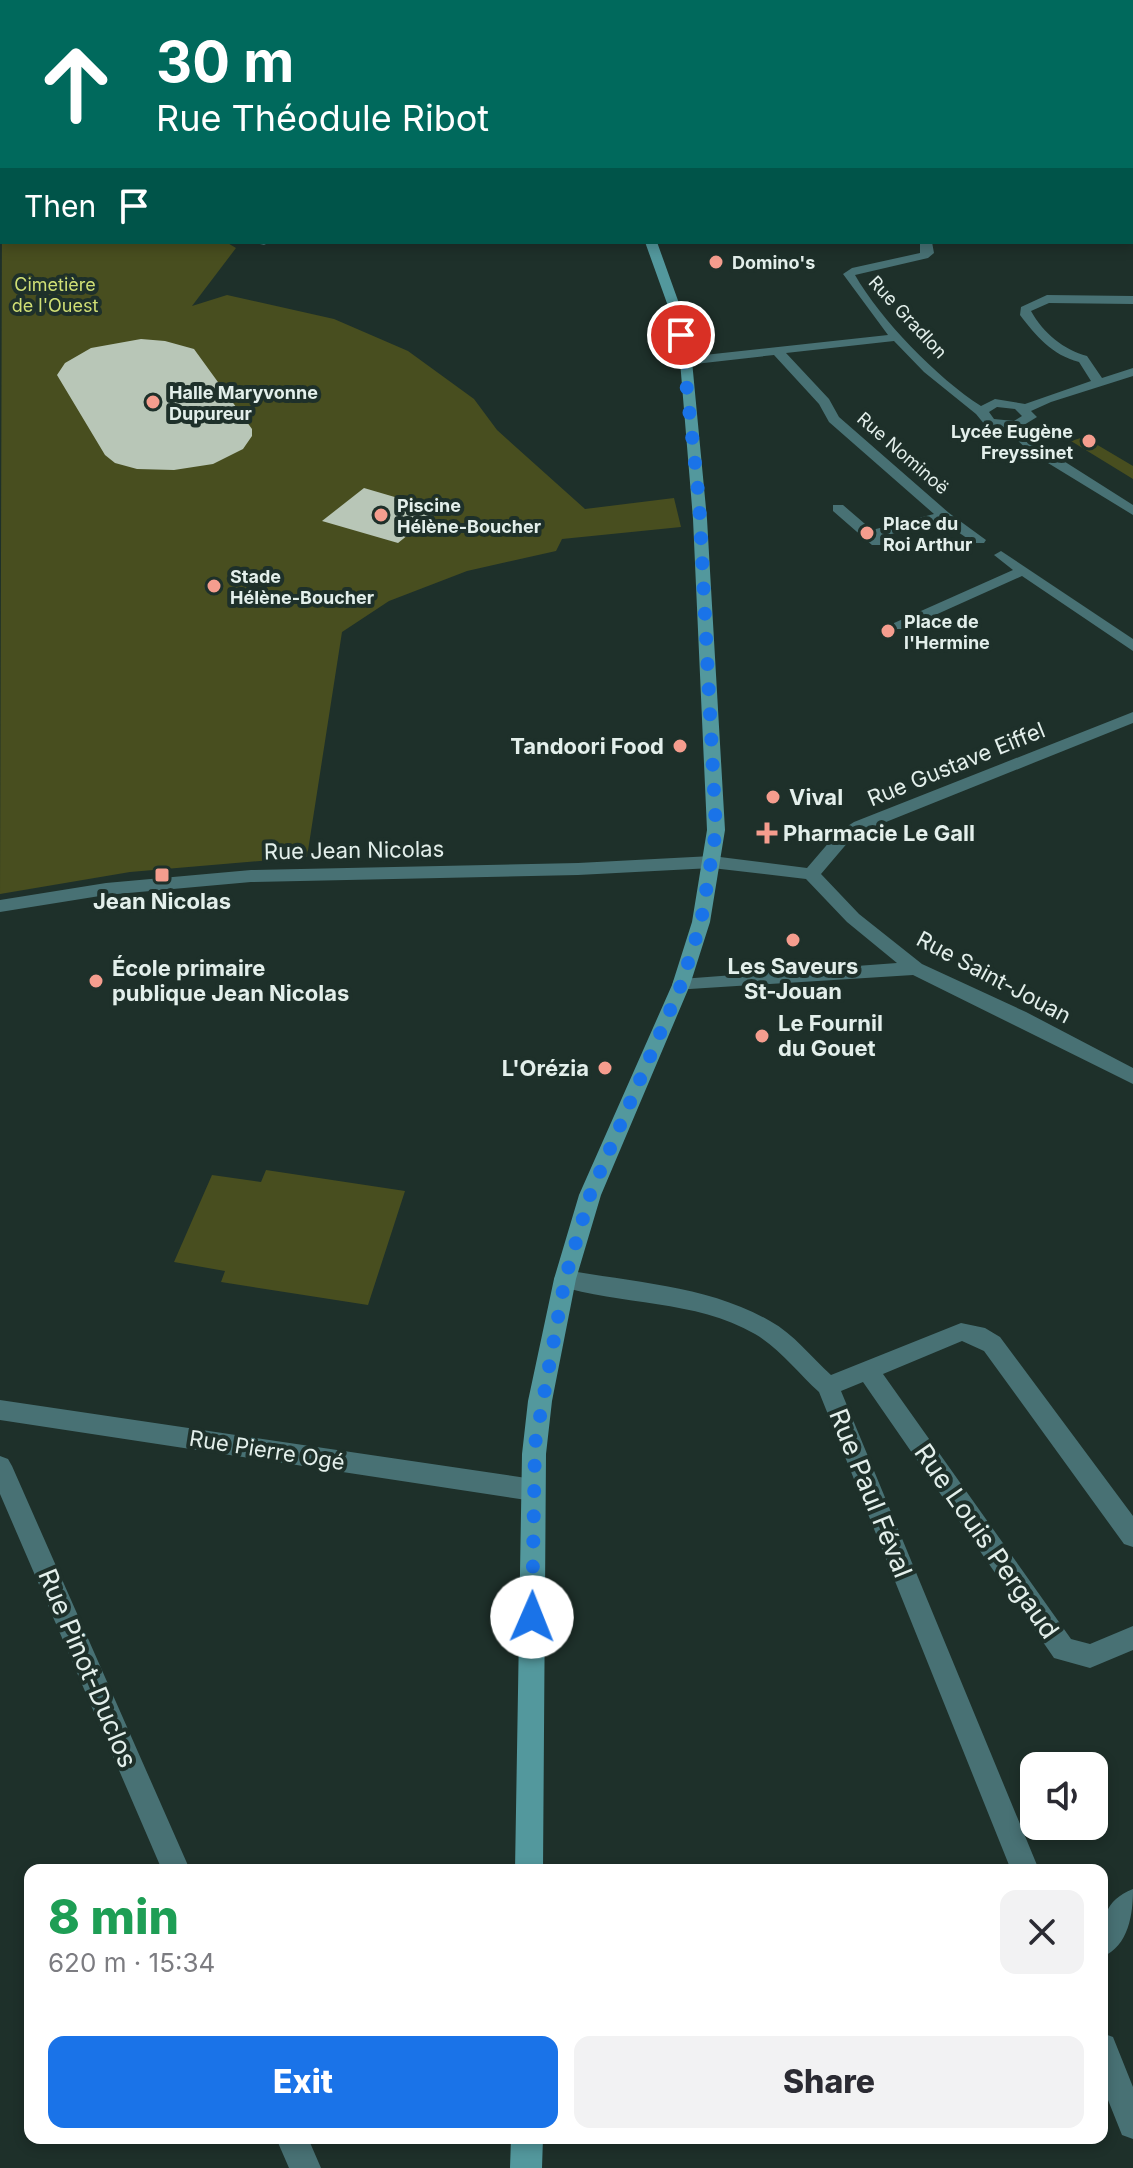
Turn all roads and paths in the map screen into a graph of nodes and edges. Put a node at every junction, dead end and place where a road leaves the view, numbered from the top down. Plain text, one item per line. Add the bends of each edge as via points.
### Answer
1 (652, 244) edge
2 (926, 244) edge
3 (1133, 300) edge
4 (899, 337) junction
5 (778, 352) junction
6 (686, 361) junction
7 (1133, 372) edge
8 (1099, 383) junction
9 (1025, 409) junction
10 (981, 411) junction
11 (1009, 426) junction
12 (838, 508) dead end
13 (1133, 511) edge
14 (944, 516) junction
15 (979, 540) dead end
16 (1001, 555) dead end
17 (1024, 570) junction
18 (899, 626) dead end
19 (1133, 646) edge
20 (1133, 717) edge
21 (712, 862) junction
22 (811, 874) junction
23 (0, 906) edge
24 (915, 968) junction
25 (681, 985) junction
26 (1133, 1077) edge
27 (565, 1279) junction
28 (868, 1370) junction
29 (828, 1386) junction
30 (0, 1410) edge
31 (0, 1466) edge
32 (533, 1490) junction
33 (1133, 1536) edge
34 (1133, 1638) edge
35 (173, 1864) edge
36 (529, 1864) edge
37 (1023, 1864) edge
38 (1133, 1903) edge
39 (1108, 1933) edge
40 (1108, 2063) edge
41 (1133, 2124) edge
42 (295, 2144) edge
43 (527, 2144) edge
44 (305, 2168) edge
45 (526, 2168) edge

1 - 6 main road via 679,320
2 - 4 street, Rue Gradlon via 924,256 849,274 856,291
3 - 8 street via 1047,299 1025,310 1064,354 1083,359
4 - 5 street
4 - 10 street, Rue Gradlon via 965,403
5 - 6 street
5 - 14 street, Rue Nominoë via 834,419
6 - 21 main road via 716,792
7 - 8 street
8 - 9 street
9 - 10 street via 995,403
9 - 11 street via 1028,421
10 - 11 street, Rue Gradlon via 990,422
11 - 13 street, Rue Gradlon via 1035,449
12 - 14 street via 873,538
14 - 15 street, Rue Nominoë
16 - 17 street
17 - 18 street
17 - 19 street
20 - 22 street, Rue Gustave Eiffel via 860,826 843,837
21 - 22 street
21 - 23 street, Rue Jean Nicolas via 251,876 106,889
21 - 25 main road
22 - 24 street, Rue Saint-Jouan via 853,918
24 - 25 street
24 - 26 street, Rue Saint-Jouan
25 - 27 main road via 590,1195
27 - 29 street, Rue Paul Féval via 736,1315 764,1328
27 - 32 main road via 540,1401
28 - 29 street
28 - 33 street via 961,1332 992,1344
28 - 34 street, Rue Louis Pergaud via 1063,1649 1090,1656
29 - 37 street, Rue Paul Féval
30 - 32 street, Rue Pierre Ogé
31 - 35 street, Rue Pinot-Duclos
32 - 36 main road
38 - 39 street
40 - 41 street
42 - 44 street
43 - 45 main road

